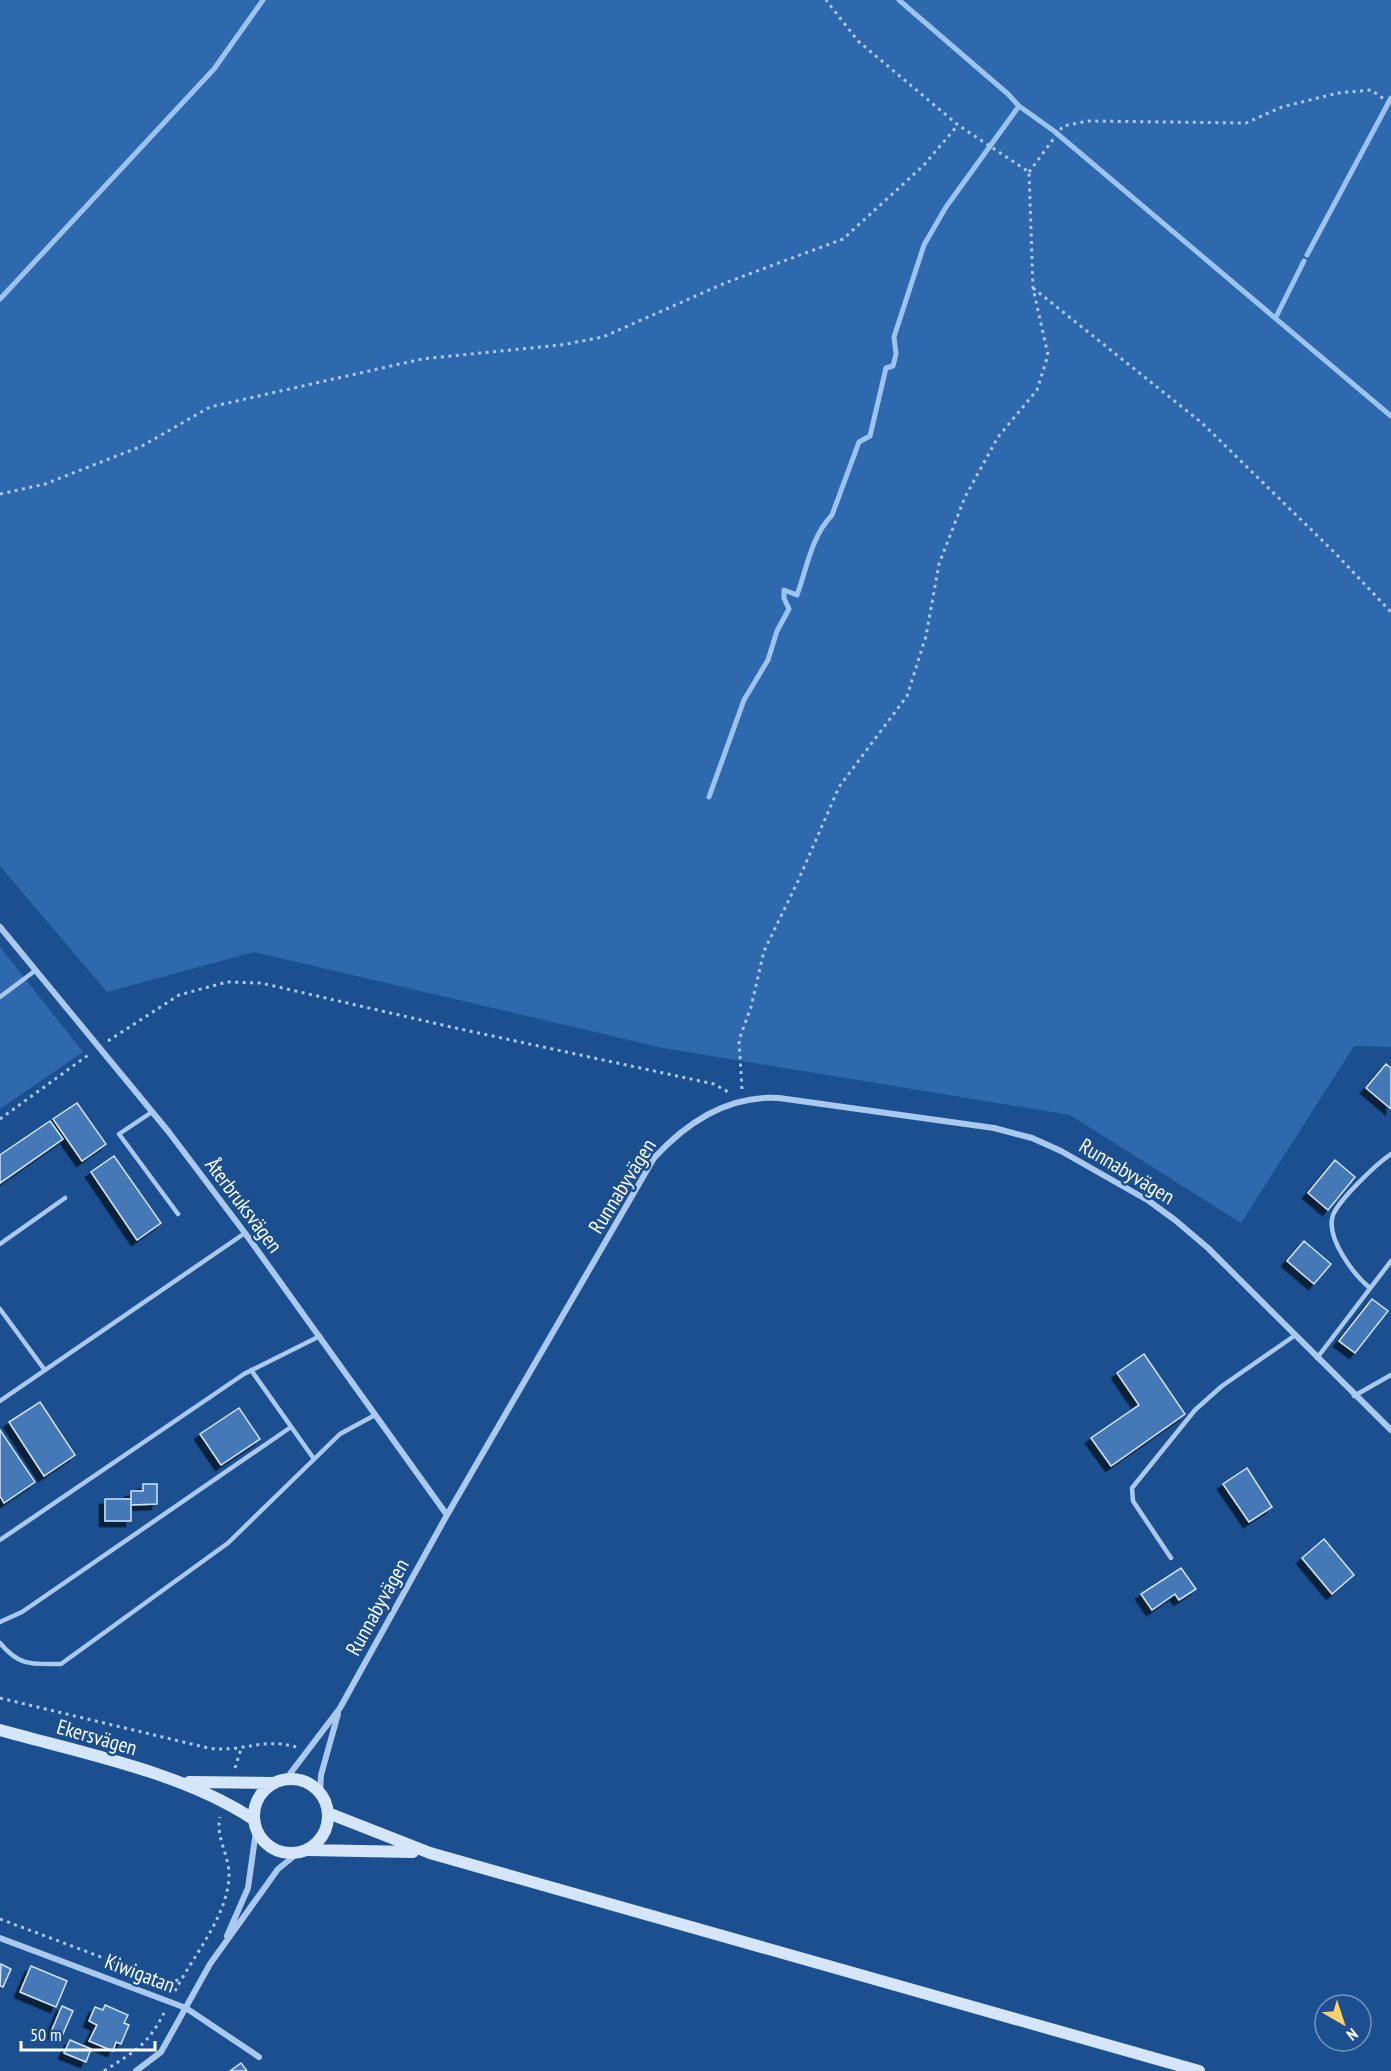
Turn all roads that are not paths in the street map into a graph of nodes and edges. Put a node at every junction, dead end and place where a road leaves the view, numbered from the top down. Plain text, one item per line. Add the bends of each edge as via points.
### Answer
1 (1, 931) edge
2 (36, 970) junction
3 (0, 997) edge
4 (152, 1112) junction
5 (1391, 1154) edge
6 (65, 1198) dead end
7 (178, 1214) dead end
8 (245, 1233) junction
9 (0, 1244) edge
10 (1391, 1261) edge
11 (1370, 1288) junction
12 (0, 1310) edge
13 (320, 1336) junction
14 (1294, 1336) junction
15 (1317, 1358) junction
16 (44, 1369) junction
17 (252, 1370) junction
18 (1391, 1375) edge
19 (1354, 1396) junction
20 (0, 1401) edge
21 (375, 1415) junction
22 (291, 1426) junction
23 (1391, 1430) edge
24 (314, 1459) junction
25 (447, 1515) junction
26 (0, 1540) edge
27 (1171, 1558) dead end
28 (0, 1622) edge
29 (0, 1643) edge
30 (340, 1708) junction
31 (0, 1730) edge
32 (280, 1781) junction
33 (183, 1782) junction
34 (320, 1793) junction
35 (328, 1813) junction
36 (255, 1825) junction
37 (302, 1852) junction
38 (430, 1853) junction
39 (0, 1938) edge
40 (222, 1948) junction
41 (186, 2008) junction
42 (259, 2057) dead end
43 (136, 2071) edge
44 (1199, 2071) edge

1 - 2 street, Återbruksvägen
2 - 3 lane
2 - 4 street, Återbruksvägen
4 - 7 lane via 119,1134
4 - 8 street, Återbruksvägen
5 - 11 lane via 1364,1177 1333,1215 1333,1233 1339,1247 1351,1270
6 - 9 lane
8 - 13 street, Återbruksvägen
8 - 16 lane
10 - 11 lane
11 - 15 lane
12 - 16 lane
13 - 17 lane
13 - 21 street, Återbruksvägen
14 - 15 street, Runnabyvägen
14 - 25 street, Runnabyvägen via 1175,1220 1097,1171 1032,1138 952,1121 757,1097 695,1121 654,1158
14 - 27 lane via 1234,1377 1195,1410 1132,1488 1133,1501
15 - 19 street, Runnabyvägen
16 - 20 lane
17 - 22 lane
17 - 26 lane
18 - 19 lane
19 - 23 street, Runnabyvägen
21 - 24 lane via 340,1434
21 - 25 street, Återbruksvägen
22 - 24 lane
22 - 28 lane via 22,1612
24 - 29 lane via 228,1543 61,1664 29,1665 14,1659
25 - 30 street, Runnabyvägen
30 - 32 street, Runnabyvägen via 309,1751
30 - 34 street, Runnabyvägen via 321,1775
31 - 33 main road, Ekersvägen
32 - 33 main road, Ekersvägen
32 - 34 main road via 305,1782
32 - 36 main road via 258,1798
33 - 36 main road, Ekersvägen via 225,1802
34 - 35 main road
35 - 37 main road via 323,1834 316,1844
35 - 38 main road
36 - 37 main road via 271,1848 284,1853
36 - 40 street via 248,1888
37 - 38 main road
37 - 40 street via 278,1869
38 - 44 main road
39 - 41 street, Kiwigatan
40 - 41 street
41 - 42 street, Kiwigatan
41 - 43 street via 161,2052

